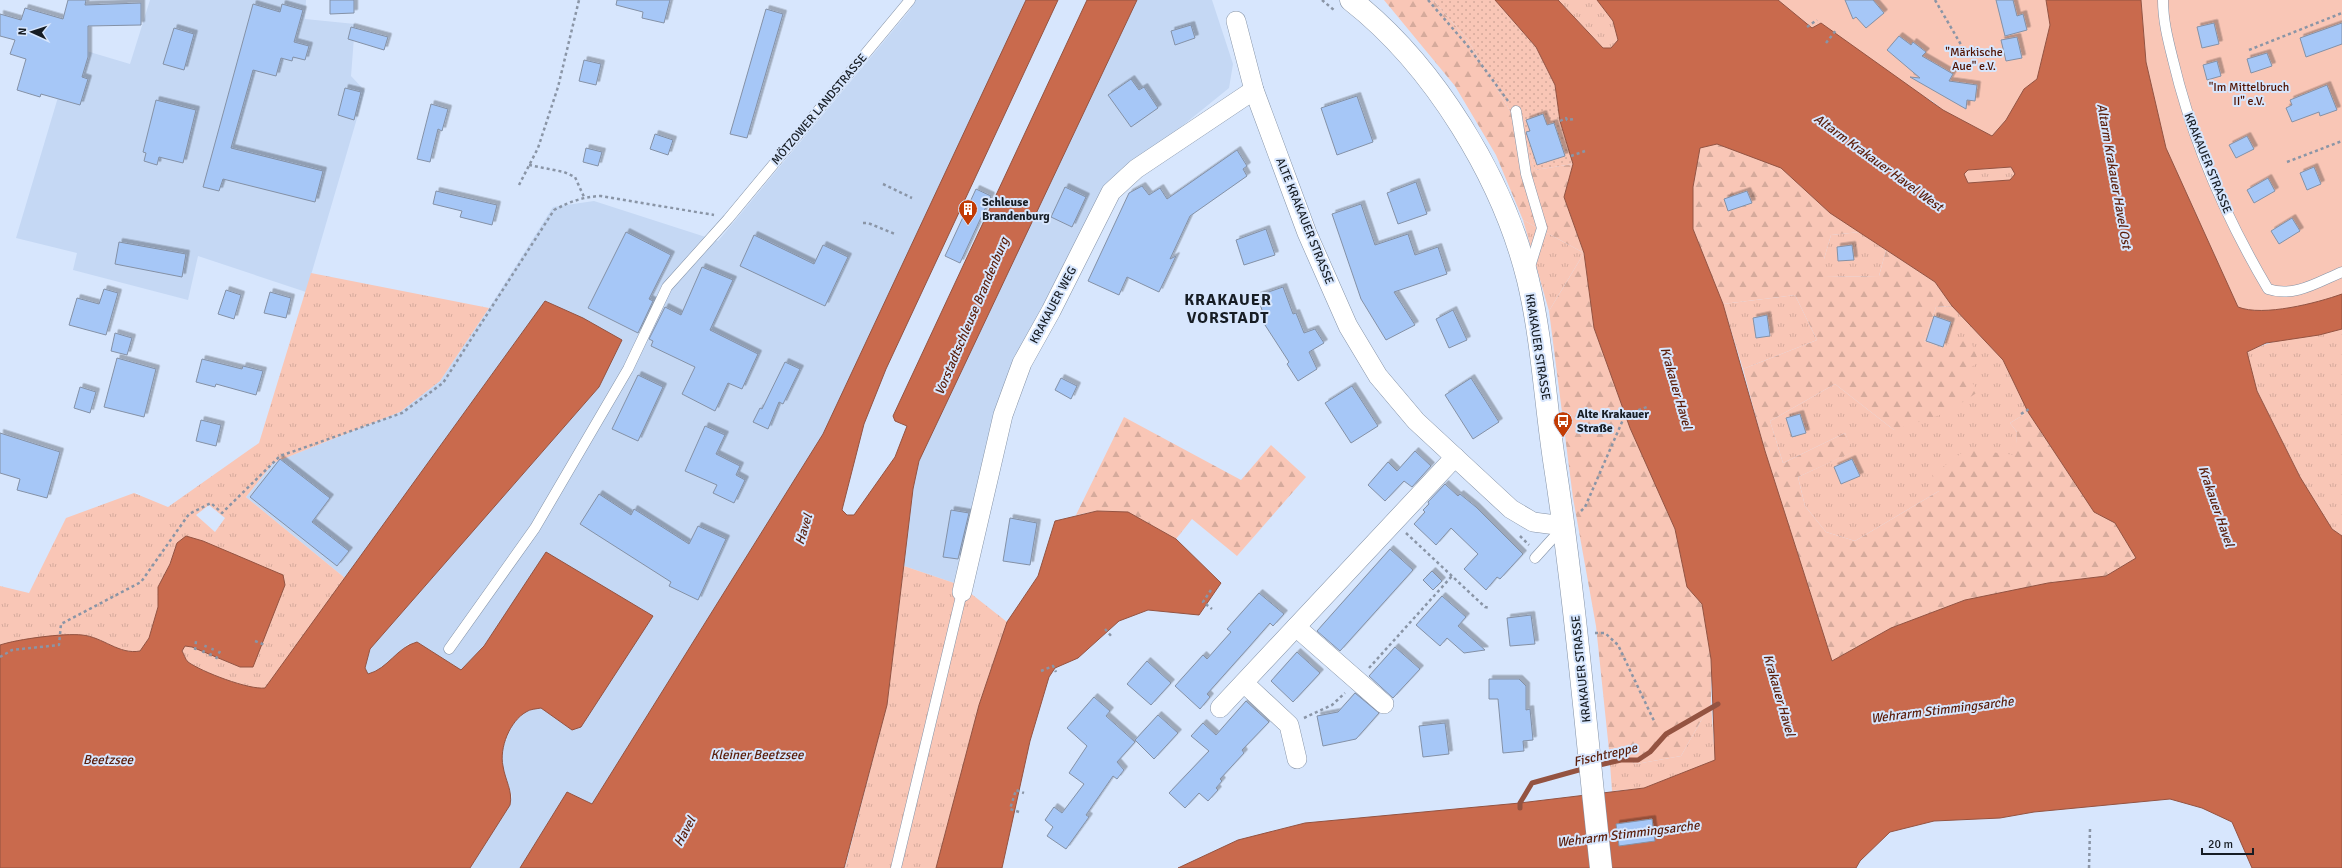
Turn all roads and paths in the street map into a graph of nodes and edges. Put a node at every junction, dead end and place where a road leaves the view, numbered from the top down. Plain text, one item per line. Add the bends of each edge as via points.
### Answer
1 (579, 0) edge
2 (910, 0) edge
3 (1322, 0) edge
4 (1428, 0) edge
5 (1935, 0) edge
6 (2164, 0) edge
7 (1345, 8) edge
8 (2342, 13) edge
9 (1817, 20) dead end
10 (1236, 22) dead end
11 (1807, 27) dead end
12 (1837, 29) dead end
13 (1826, 43) dead end
14 (2249, 50) dead end
15 (1967, 55) dead end
16 (1254, 90) junction
17 (1516, 112) joint
18 (1574, 119) dead end
19 (1560, 121) dead end
20 (2342, 141) edge
21 (1585, 150) dead end
22 (1571, 156) dead end
23 (2287, 162) dead end
24 (529, 165) junction
25 (883, 184) dead end
26 (519, 185) dead end
27 (584, 196) junction
28 (912, 198) dead end
29 (728, 219) junction
30 (863, 223) dead end
31 (895, 234) dead end
32 (2342, 272) edge
33 (1527, 278) junction
34 (1647, 407) dead end
35 (2029, 409) dead end
36 (2021, 414) dead end
37 (1455, 457) junction
38 (1395, 523) junction
39 (1564, 526) junction
40 (1535, 558) dead end
41 (1452, 576) junction
42 (1211, 590) dead end
43 (962, 592) joint
44 (1490, 608) dead end
45 (1212, 609) dead end
46 (1296, 627) junction
47 (1105, 629) dead end
48 (1577, 632) junction
49 (1112, 637) dead end
50 (196, 641) dead end
51 (255, 641) dead end
52 (206, 645) dead end
53 (265, 645) dead end
54 (213, 648) dead end
55 (448, 649) dead end
56 (195, 650) dead end
57 (220, 651) dead end
58 (203, 653) dead end
59 (210, 656) dead end
60 (0, 657) edge
61 (216, 659) dead end
62 (1041, 671) dead end
63 (1056, 672) dead end
64 (1362, 676) junction
65 (1244, 683) junction
66 (1384, 704) dead end
67 (1220, 708) dead end
68 (1655, 723) dead end
69 (1289, 725) junction
70 (1297, 759) dead end
71 (1024, 792) dead end
72 (1019, 812) dead end
73 (2090, 829) dead end
74 (896, 868) edge
75 (1601, 868) edge
76 (2089, 868) edge

1 - 24 path via 558,87 538,148
2 - 29 lane, MÖTZOWER LANDSTRASSE
3 - 7 path
4 - 17 path via 1467,45
5 - 15 path
6 - 32 lane, KRAKAUER STRASSE via 2163,17 2182,99 2218,193 2268,289 2279,293 2293,292
7 - 33 main road, KRAKAUER STRASSE via 1368,13 1405,51 1438,92 1468,138 1494,187
8 - 14 path
9 - 11 path
10 - 16 street, ALTE KRAKAUER STRASSE
12 - 13 path
16 - 37 street, ALTE KRAKAUER STRASSE via 1308,233 1348,326 1378,376 1416,421
16 - 43 street, KRAKAUER WEG via 1136,169 1111,192 1022,363 1003,415
17 - 33 lane via 1526,174 1542,228
18 - 19 path via 1566,118
20 - 23 path
21 - 22 path
24 - 26 path
24 - 27 path via 564,172 575,177
25 - 28 path
27 - 29 path via 601,196
27 - 60 path via 554,210 443,382 402,413 280,456 222,513 211,503 189,514 141,582 61,624 59,645 12,650
29 - 55 lane, MÖTZOWER LANDSTRASSE via 667,287 628,369 535,528
30 - 31 path via 868,222
33 - 39 main road, KRAKAUER STRASSE via 1539,334
34 - 39 path via 1625,415 1585,507
35 - 36 path
37 - 38 street
37 - 39 street, ALTE KRAKAUER STRASSE via 1512,509 1533,522
38 - 41 path
38 - 46 street
39 - 40 lane
39 - 48 main road, KRAKAUER STRASSE
41 - 44 path via 1485,608
41 - 64 path
42 - 45 path via 1203,602
43 - 74 lane
46 - 64 street
46 - 65 street
47 - 49 path
48 - 68 path via 1606,633 1618,645
48 - 75 main road, KRAKAUER STRASSE
50 - 56 path
51 - 53 path
52 - 58 path
54 - 59 path
57 - 61 path
62 - 63 path via 1053,666
64 - 66 street
64 - 69 path via 1332,705
65 - 67 street
65 - 69 street
69 - 70 street
71 - 72 path via 1016,790 1010,809
73 - 76 path

